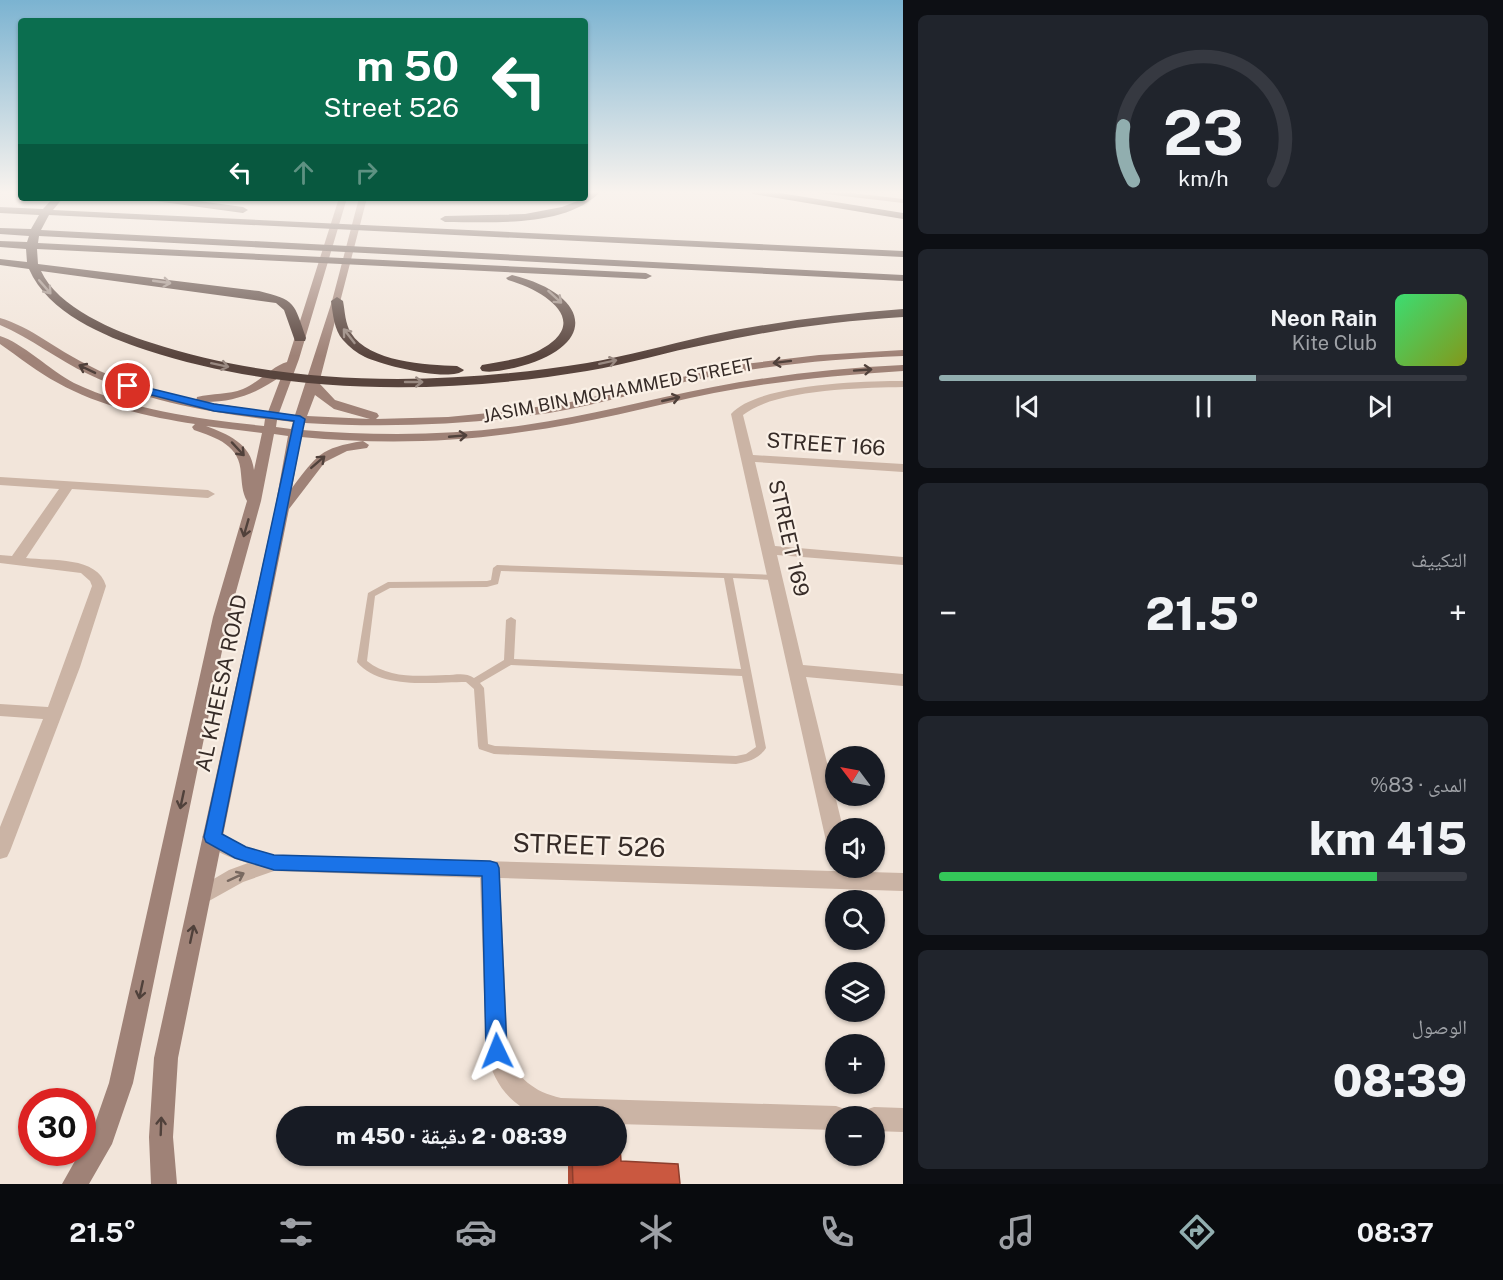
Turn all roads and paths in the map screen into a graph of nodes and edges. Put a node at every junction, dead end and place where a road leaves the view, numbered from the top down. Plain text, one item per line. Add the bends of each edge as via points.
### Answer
1 (31, 246) edge
2 (41, 246) edge
3 (287, 246) edge
4 (329, 246) edge
5 (351, 246) edge
6 (744, 246) edge
7 (903, 254) edge
8 (0, 262) edge
9 (439, 268) junction
10 (903, 279) edge
11 (337, 301) junction
12 (903, 313) edge
13 (0, 321) edge
14 (300, 338) junction
15 (0, 339) edge
16 (903, 353) edge
17 (294, 359) junction
18 (903, 368) edge
19 (313, 383) junction
20 (903, 384) edge
21 (162, 396) junction
22 (167, 414) junction
23 (300, 419) junction
24 (270, 423) junction
25 (409, 423) junction
26 (295, 433) junction
27 (402, 439) junction
28 (746, 458) junction
29 (903, 468) edge
30 (0, 481) edge
31 (68, 485) junction
32 (208, 494) dead end
33 (254, 501) junction
34 (282, 508) junction
35 (767, 550) junction
36 (8, 560) edge
37 (903, 561) edge
38 (728, 575) junction
39 (773, 577) junction
40 (510, 620) dead end
41 (509, 662) junction
42 (796, 670) junction
43 (746, 672) junction
44 (903, 680) edge
45 (475, 682) junction
46 (0, 710) edge
47 (53, 714) junction
48 (831, 818) edge
49 (212, 837) junction
50 (0, 850) edge
51 (274, 863) junction
52 (490, 868) junction
53 (825, 874) edge
54 (873, 878) edge
55 (903, 882) edge
56 (200, 897) junction
57 (825, 1118) edge
58 (885, 1119) edge
59 (903, 1120) edge
60 (75, 1184) edge
61 (164, 1184) edge

1 -> 12 highway via 34,268 51,293 73,311 118,335 223,366 320,379 456,381 535,374 746,333
2 - 9 highway
3 - 10 highway
4 - 14 main road, AL KHEESA ROAD
5 - 11 main road, AL KHEESA ROAD
6 - 7 highway
8 -> 14 highway via 275,299 290,308
9 - 10 highway via 829,281
9 -> 11 highway via 514,278 544,288 559,299 571,323 564,337 549,350 525,361 465,370 420,368 377,357 360,348 347,336
11 - 19 main road, AL KHEESA ROAD
21 -> 13 main road, JASIM BIN MOHAMMED STREET via 98,375
14 - 17 main road, AL KHEESA ROAD
15 - 22 main road, JASIM BIN MOHAMMED STREET via 47,373 75,387
16 -> 25 main road, JASIM BIN MOHAMMED STREET via 764,364 552,409
17 - 21 main road via 265,384 242,394 208,399
17 - 24 main road, AL KHEESA ROAD
27 -> 18 main road, JASIM BIN MOHAMMED STREET via 523,429 741,385 836,372
19 - 23 main road, AL KHEESA ROAD
19 - 25 main road via 318,393 333,404
20 - 28 street, STREET 169 via 813,391 748,404 736,418
21 - 24 main road, JASIM BIN MOHAMMED STREET
22 - 24 main road, JASIM BIN MOHAMMED STREET
22 -> 33 main road via 222,437 240,450 246,460 247,482
23 - 24 main road, JASIM BIN MOHAMMED STREET
23 - 25 main road, JASIM BIN MOHAMMED STREET
23 - 26 main road, AL KHEESA ROAD
24 - 26 main road, JASIM BIN MOHAMMED STREET
24 - 33 main road, AL KHEESA ROAD
26 - 27 main road, JASIM BIN MOHAMMED STREET
26 - 34 main road, AL KHEESA ROAD
34 -> 27 main road via 323,457 345,448
28 - 29 street, STREET 166
28 - 35 street, STREET 169
30 - 31 street
31 - 32 street
31 - 36 street
33 -> 60 main road, AL KHEESA ROAD via 213,650 121,1083 103,1135
34 - 49 main road, AL KHEESA ROAD
35 - 37 street
35 - 39 street, STREET 169
36 - 47 street via 85,570 97,579 99,586
38 - 39 lane
38 - 43 lane
38 - 45 lane via 498,568 495,582 487,584 388,585 371,595 362,662 368,669 399,679 468,678
39 - 42 street, STREET 169
40 - 41 lane
41 - 43 lane
41 - 45 lane
42 - 44 street
42 - 48 street, STREET 169
43 - 45 lane via 761,748 756,754 736,759 494,750 483,746 479,688
46 - 47 street
47 - 50 street
49 - 51 street, STREET 526 via 242,853
49 - 56 main road, AL KHEESA ROAD
51 - 52 street, STREET 526
56 -> 51 street, STREET 526 via 236,876
52 - 53 street, STREET 526
52 - 57 street via 497,1051 507,1080 530,1101 561,1110
54 - 55 street, STREET 526
61 -> 56 main road, AL KHEESA ROAD via 161,1137 166,1058
58 - 59 street

